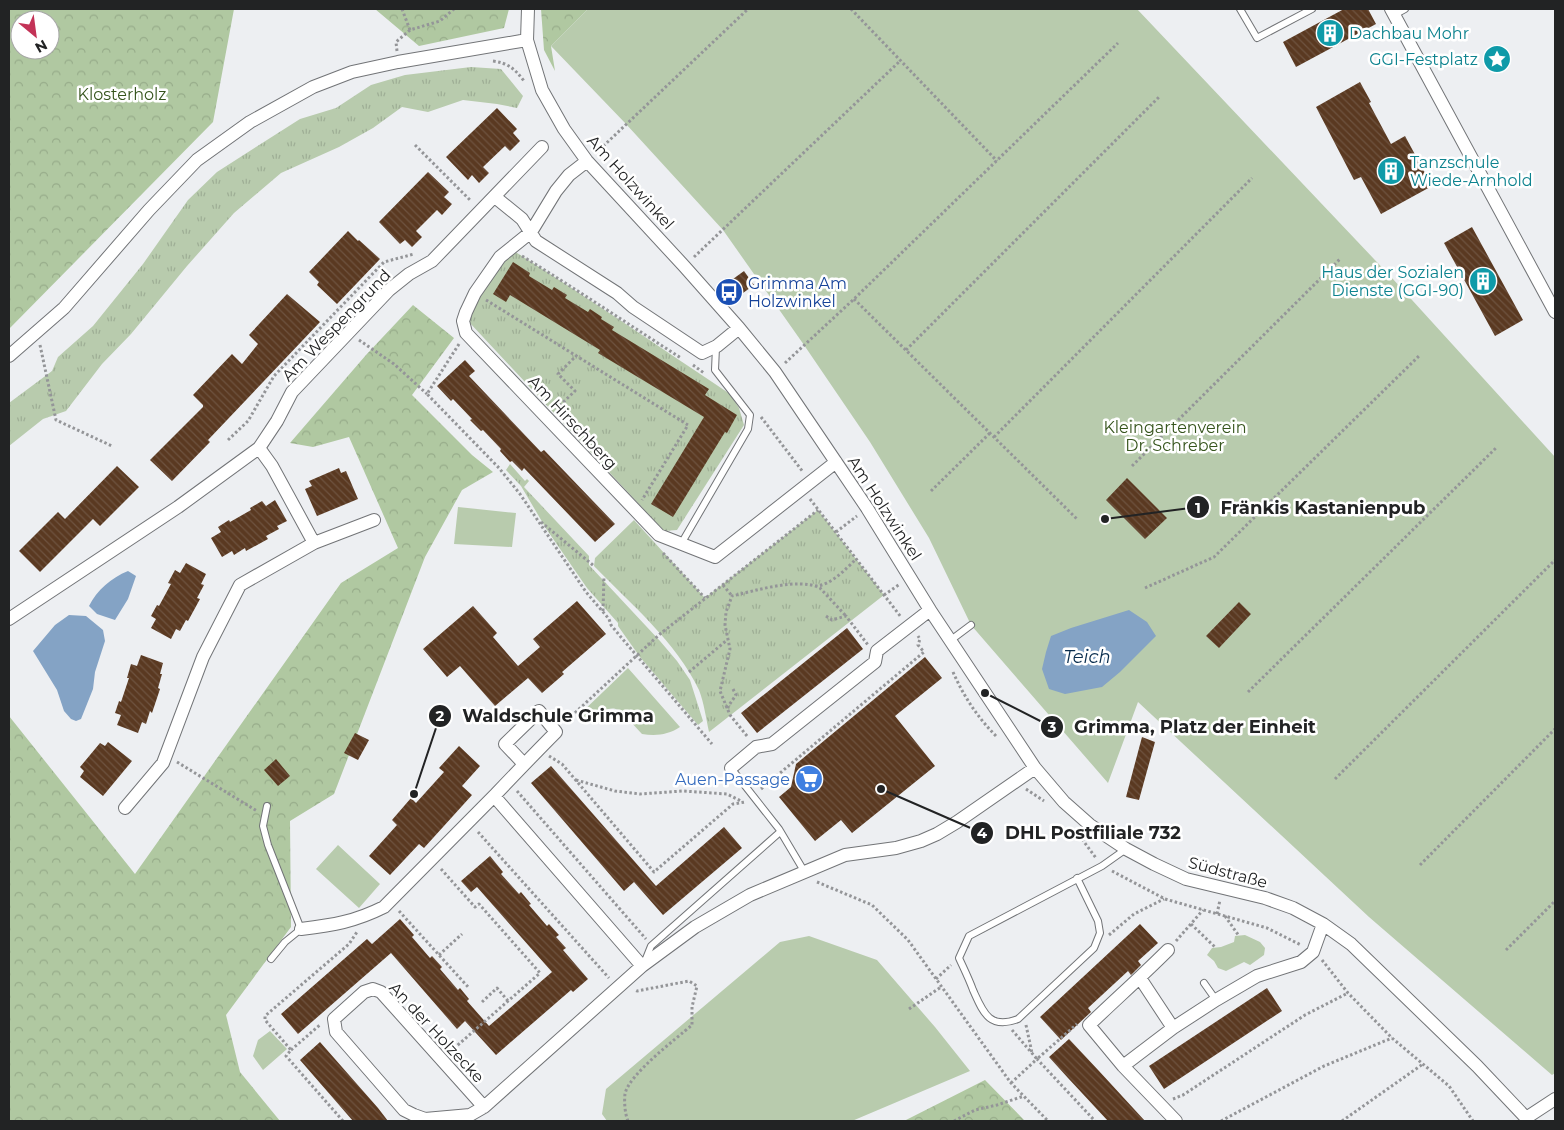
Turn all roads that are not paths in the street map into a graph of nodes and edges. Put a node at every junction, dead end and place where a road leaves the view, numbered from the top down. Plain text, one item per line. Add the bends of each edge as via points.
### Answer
1 (528, 9) edge
2 (1240, 9) edge
3 (1312, 9) edge
4 (1397, 11) edge
5 (528, 40) junction
6 (542, 147) dead end
7 (587, 161) junction
8 (495, 197) junction
9 (531, 232) junction
10 (1554, 308) edge
11 (739, 328) junction
12 (717, 346) junction
13 (9, 356) edge
14 (259, 448) junction
15 (836, 462) junction
16 (374, 520) dead end
17 (314, 543) junction
18 (681, 544) junction
19 (930, 610) junction
20 (9, 619) edge
21 (971, 625) dead end
22 (951, 640) junction
23 (524, 764) junction
24 (731, 768) joint
25 (1035, 768) junction
26 (494, 796) junction
27 (267, 806) dead end
28 (125, 808) dead end
29 (780, 832) junction
30 (1126, 849) junction
31 (804, 871) junction
32 (1077, 878) junction
33 (1323, 924) junction
34 (301, 929) junction
35 (1168, 950) road end
36 (271, 959) dead end
37 (642, 966) junction
38 (1140, 978) junction
39 (1204, 983) dead end
40 (1216, 1000) junction
41 (1173, 1028) junction
42 (1123, 1066) junction
43 (1555, 1099) edge
44 (484, 1107) junction
45 (1528, 1120) edge
46 (1176, 1121) edge

1 - 5 street, Am Holzwinkel
2 - 3 lane via 1257,38
4 - 10 street
5 - 7 street, Am Holzwinkel via 542,90
5 - 13 street via 352,72 312,87 250,122 197,160 64,308
6 - 8 street, Am Wespengrund
7 - 9 street via 556,191
7 - 11 street, Am Holzwinkel
8 - 9 street via 522,219
8 - 14 street, Am Wespengrund via 432,260 389,290 292,392
9 - 12 street via 536,241 702,353
9 - 18 street, Am Hirschberg via 500,257 475,293 463,321 466,333 659,536
11 - 12 street
11 - 15 street, Am Holzwinkel via 775,372
12 - 18 lane via 715,370 750,415 748,428
14 - 17 street
14 - 20 street, Am Wespengrund via 178,507
15 - 18 street, Am Hirschberg via 715,557
15 - 19 street, Am Holzwinkel
16 - 17 street
17 - 28 street via 240,585 203,657 163,763
19 - 22 street, Südstraße
19 - 24 street via 912,630 877,651 874,662 772,744 756,746
21 - 22 lane
22 - 25 street, Südstraße
23 - 23 street via 556,732 539,711 505,744
23 - 26 street
24 - 29 lane
25 - 30 street, Südstraße via 1064,802 1090,825
25 - 31 street, An der Holzecke via 958,822 929,837 896,848 845,855
26 - 34 street via 384,907 362,918
26 - 37 street
27 - 34 lane via 263,826 268,845
29 - 31 lane
29 - 37 lane via 651,946
30 - 32 lane
30 - 33 street, Südstraße via 1186,879 1265,898
31 - 37 street, An der Holzecke via 750,895 695,927
32 - 32 lane via 969,936 959,958 983,1011 993,1021 1018,1019 1094,948 1100,933 1098,921
33 - 40 street via 1313,952 1301,962 1258,976
33 - 45 street, Südstraße via 1351,944
34 - 36 lane
35 - 38 street
37 - 44 street, An der Holzecke
38 - 41 street
38 - 42 street via 1089,1025
39 - 40 lane
40 - 41 street
41 - 42 street
42 - 46 street
43 - 45 street, Südstraße
44 - 44 street, An der Holzecke via 381,992 373,988 364,992 334,1019 336,1032 404,1110 424,1119 470,1115

